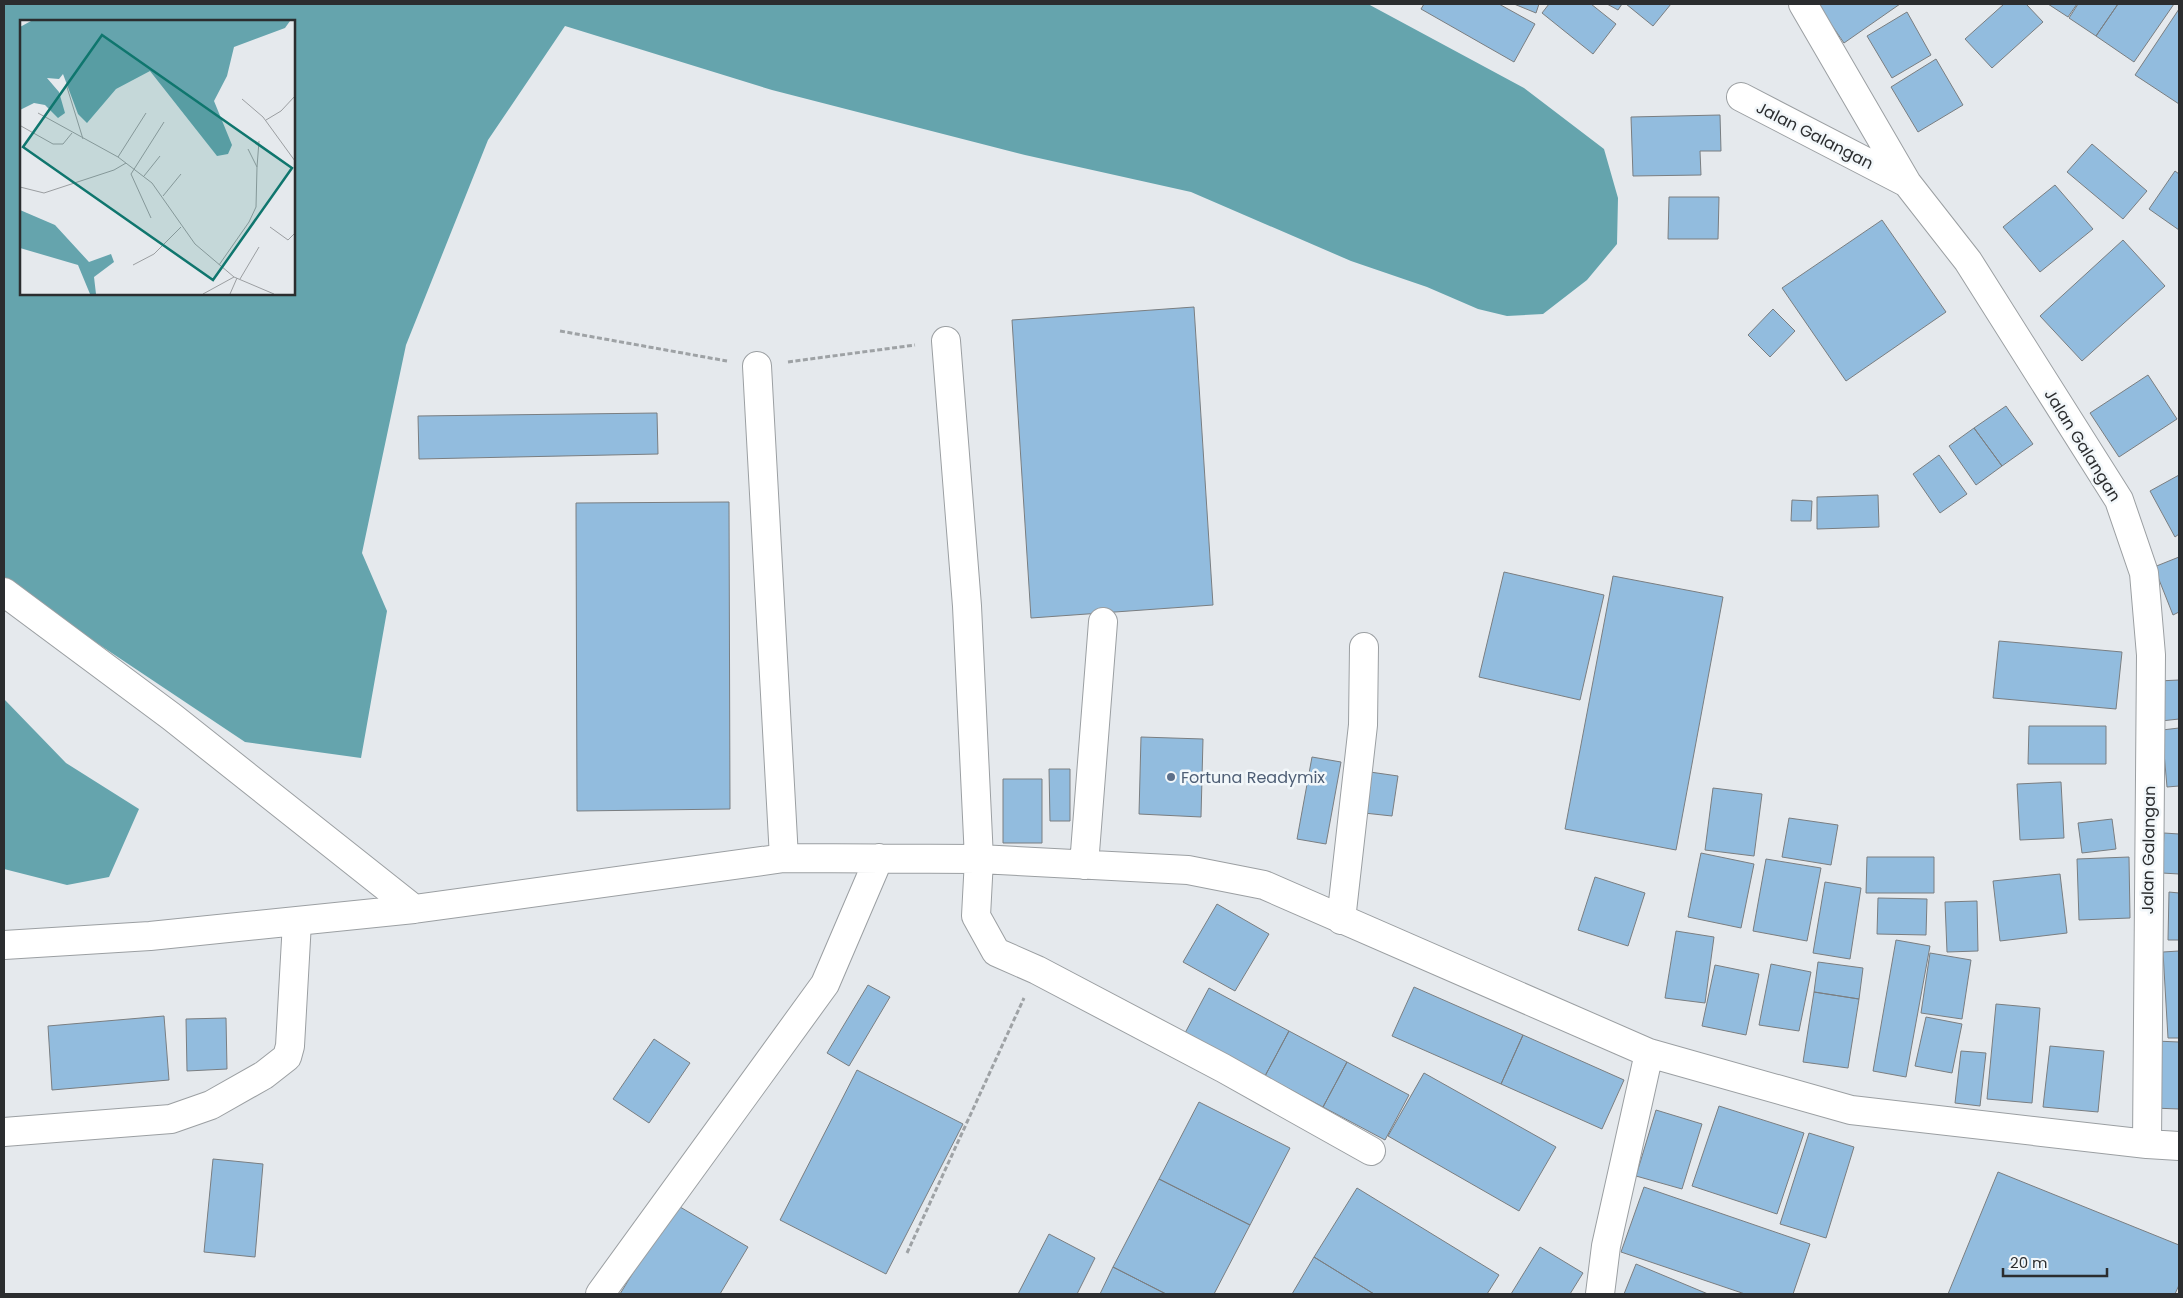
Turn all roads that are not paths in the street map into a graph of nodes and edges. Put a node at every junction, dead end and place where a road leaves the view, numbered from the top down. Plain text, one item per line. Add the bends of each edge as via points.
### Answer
1 (1803, 4) edge
2 (1741, 97) dead end
3 (1907, 183) junction
4 (946, 340) road end
5 (756, 366) road end
6 (4, 592) edge
7 (1103, 622) dead end
8 (1364, 647) dead end
9 (784, 858) junction
10 (879, 858) junction
11 (979, 859) junction
12 (1084, 865) junction
13 (414, 909) junction
14 (1341, 920) junction
15 (297, 922) junction
16 (4, 945) edge
17 (1649, 1053) junction
18 (4, 1132) edge
19 (2147, 1144) junction
20 (2179, 1146) edge
21 (1372, 1151) dead end
22 (600, 1294) edge
23 (1600, 1294) edge

1 - 3 street
2 - 3 street, Jalan Galangan
3 - 19 street, Jalan Galangan via 1968,261 2119,500 2144,573 2151,655
4 - 11 street via 967,606
5 - 9 street
6 - 13 street via 172,717
7 - 12 street
8 - 14 street via 1363,724
9 - 10 street
9 - 13 street
10 - 11 street
10 - 22 street via 825,984
11 - 12 street
11 - 21 street via 976,916 996,952 1037,970 1223,1068
12 - 14 street via 1188,870 1264,885
13 - 15 street
14 - 17 street
15 - 16 street
15 - 18 street via 290,1046 287,1057 264,1075 211,1105 170,1120
17 - 19 street via 1851,1110
17 - 23 street via 1606,1246
19 - 20 street

